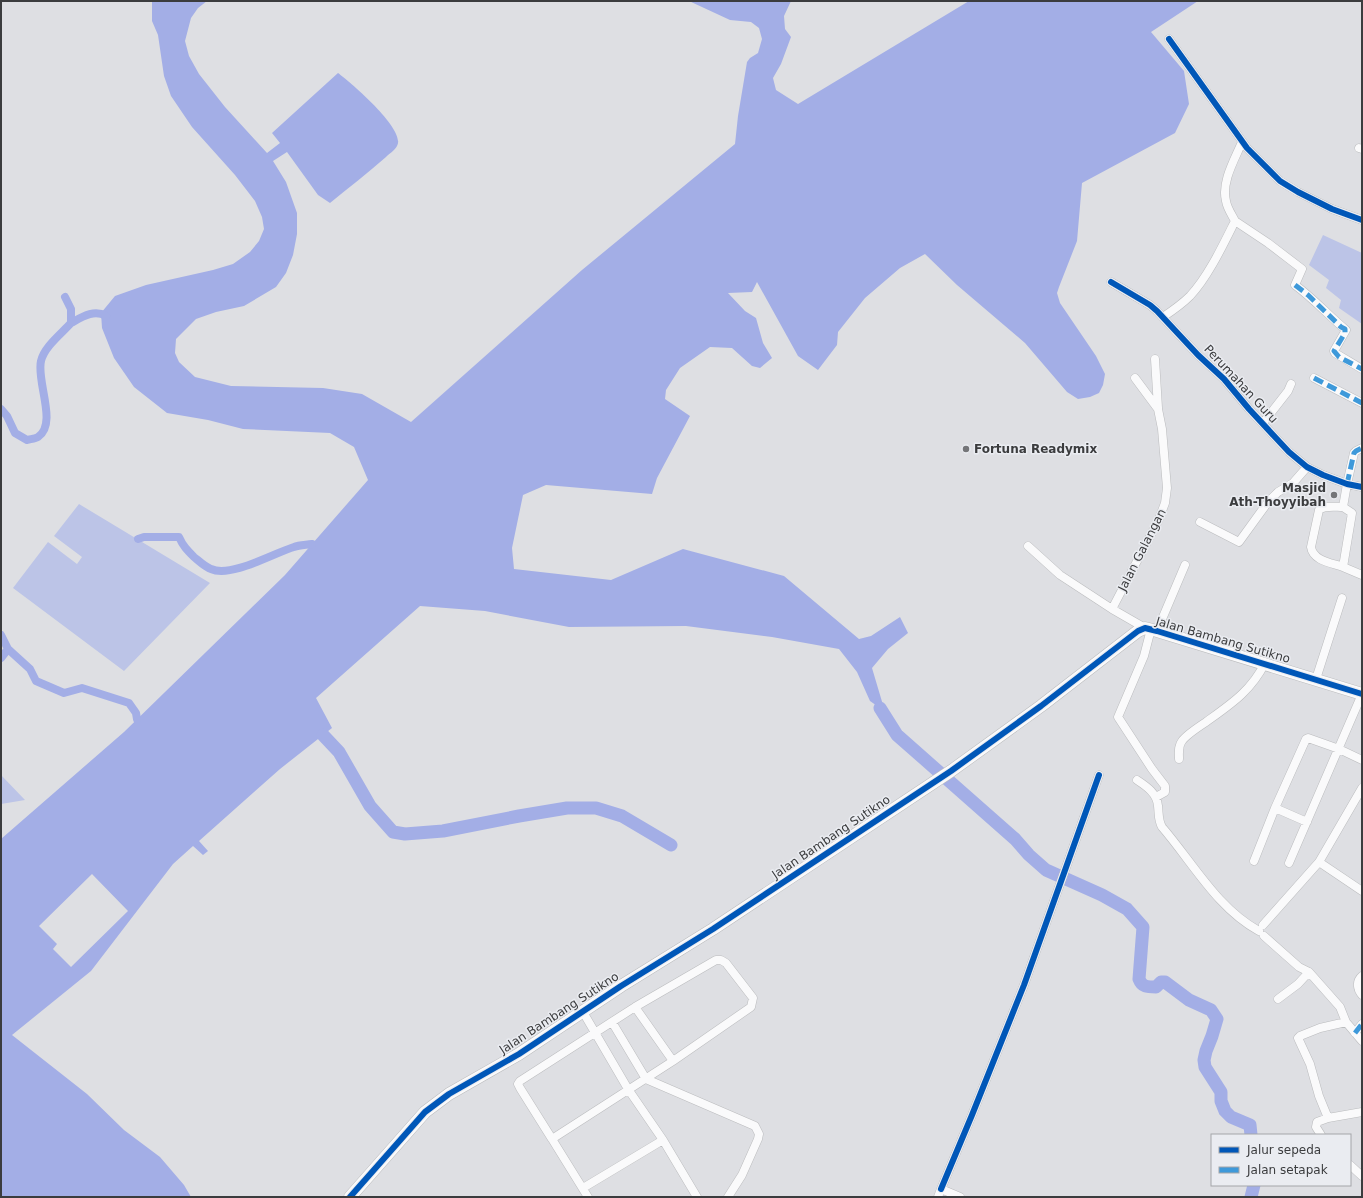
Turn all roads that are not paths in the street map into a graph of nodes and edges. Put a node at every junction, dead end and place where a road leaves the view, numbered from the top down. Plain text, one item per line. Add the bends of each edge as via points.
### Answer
1 (1169, 38) dead end
2 (1242, 142) junction
3 (1362, 220) edge
4 (1235, 221) junction
5 (1111, 282) dead end
6 (1163, 317) junction
7 (1155, 359) dead end
8 (1362, 369) edge
9 (1135, 378) dead end
10 (1314, 378) dead end
11 (1291, 384) dead end
12 (1362, 403) edge
13 (1158, 409) junction
14 (1263, 423) junction
15 (1362, 448) edge
16 (1307, 467) junction
17 (1347, 484) junction
18 (1362, 487) edge
19 (1343, 507) junction
20 (1200, 522) dead end
21 (1028, 546) dead end
22 (1185, 565) dead end
23 (1343, 567) junction
24 (1362, 575) edge
25 (1342, 598) dead end
26 (1112, 609) junction
27 (1151, 629) junction
28 (1265, 664) junction
29 (1316, 678) junction
30 (1362, 694) edge
31 (1339, 749) junction
32 (1179, 759) dead end
33 (1362, 760) edge
34 (1099, 775) dead end
35 (1137, 780) dead end
36 (1362, 788) edge
37 (1156, 797) junction
38 (1275, 808) junction
39 (1307, 822) junction
40 (1254, 861) dead end
41 (1319, 862) junction
42 (1289, 863) dead end
43 (1362, 891) edge
44 (1262, 931) junction
45 (1308, 972) junction
46 (1362, 976) edge
47 (1362, 995) edge
48 (1278, 999) dead end
49 (635, 1007) junction
50 (583, 1012) junction
51 (612, 1022) junction
52 (1346, 1022) junction
53 (1362, 1024) edge
54 (595, 1032) junction
55 (1355, 1033) junction
56 (1362, 1041) edge
57 (673, 1061) junction
58 (646, 1079) junction
59 (628, 1089) junction
60 (1362, 1112) edge
61 (1328, 1118) junction
62 (1320, 1134) edge
63 (552, 1139) junction
64 (663, 1140) junction
65 (1351, 1166) edge
66 (1362, 1176) edge
67 (583, 1188) junction
68 (941, 1189) junction
69 (695, 1196) edge
70 (350, 1197) edge
71 (588, 1197) edge
72 (728, 1197) edge
73 (938, 1197) edge
74 (960, 1197) edge

1 - 2 street
2 - 3 street via 1280,181 1332,209
2 - 4 street via 1226,188 1226,201
4 - 6 street via 1208,270 1190,295
4 - 8 street via 1302,269 1295,285 1346,330 1335,353
5 - 6 street, Perumahan Guru via 1150,305
6 - 14 street, Perumahan Guru
7 - 13 street
9 - 13 street, Jalan Galangan
10 - 12 street
11 - 14 street
13 - 26 street, Jalan Galangan via 1167,488 1165,503
14 - 16 street, Perumahan Guru via 1289,452
15 - 17 street via 1354,453
16 - 17 street, Perumahan Guru
16 - 20 street via 1293,483 1268,502 1238,542
17 - 18 street, Perumahan Guru
17 - 19 street
19 - 23 street via 1352,513
19 - 23 street via 1326,507 1319,510 1311,547 1320,559
21 - 26 street via 1060,575
22 - 27 street
23 - 24 street
25 - 29 street
26 - 27 street
27 - 28 street, Jalan Bambang Sutikno
27 - 37 street via 1139,669 1118,717 1166,786 1165,792
27 - 50 street, Jalan Bambang Sutikno via 1138,631 1041,706 938,780
28 - 29 street, Jalan Bambang Sutikno
28 - 32 street via 1245,692 1182,740 1178,749
29 - 30 street, Jalan Bambang Sutikno
30 - 31 street
31 - 33 street
31 - 38 street via 1306,739
31 - 39 street
34 - 68 street via 1024,985
35 - 37 street
36 - 41 street
37 - 44 street via 1162,827 1220,899 1241,920
38 - 39 street
38 - 40 street
39 - 42 street
41 - 43 street
41 - 44 street
44 - 45 street via 1299,967
45 - 48 street via 1298,984
45 - 52 street via 1340,1007
46 - 47 street via 1358,979 1358,986
49 - 51 street
49 - 57 street
49 - 57 street via 716,960 726,963 753,998 748,1011
50 - 54 street
50 - 70 street, Jalan Bambang Sutikno via 519,1054 436,1103
51 - 54 street
51 - 58 street
52 - 55 street
52 - 61 street via 1320,1028 1298,1038 1310,1064
53 - 55 street
54 - 59 street
54 - 63 street via 519,1083
55 - 56 street
57 - 58 street
58 - 59 street
58 - 72 street via 755,1126 759,1134 758,1139 742,1175
59 - 63 street
59 - 64 street
60 - 61 street
61 - 62 street via 1316,1124
63 - 67 street
64 - 67 street
64 - 69 street
65 - 66 street
67 - 71 street
68 - 73 street
68 - 74 street

